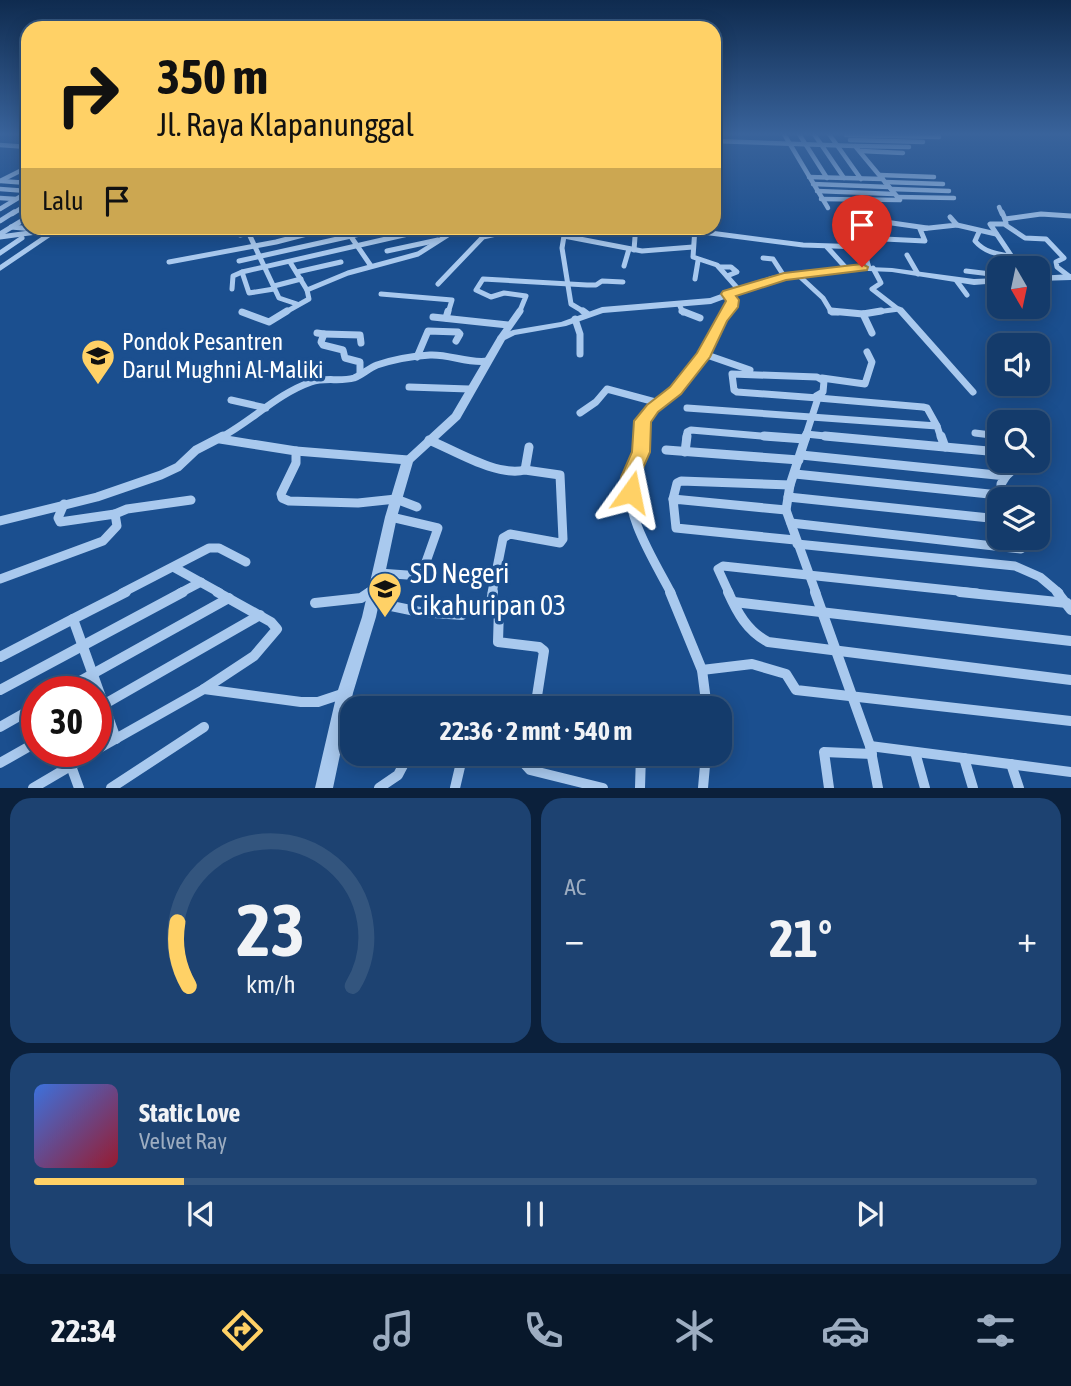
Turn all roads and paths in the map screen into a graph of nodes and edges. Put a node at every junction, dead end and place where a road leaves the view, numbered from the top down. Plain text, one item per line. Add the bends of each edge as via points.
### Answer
1 (19, 171) edge
2 (805, 171) edge
3 (822, 171) edge
4 (839, 171) edge
5 (855, 171) edge
6 (877, 171) edge
7 (13, 174) junction
8 (21, 175) edge
9 (809, 177) junction
10 (934, 177) dead end
11 (826, 178) junction
12 (844, 178) junction
13 (861, 179) junction
14 (0, 181) edge
15 (21, 182) edge
16 (813, 184) junction
17 (943, 184) dead end
18 (831, 185) junction
19 (889, 186) junction
20 (0, 189) edge
21 (21, 191) edge
22 (817, 191) junction
23 (949, 191) dead end
24 (21, 196) edge
25 (0, 198) edge
26 (954, 198) dead end
27 (17, 199) junction
28 (821, 199) junction
29 (1057, 205) dead end
30 (999, 207) dead end
31 (1, 208) edge
32 (20, 208) joint
33 (828, 208) dead end
34 (1020, 210) dead end
35 (1024, 216) junction
36 (1068, 216) edge
37 (950, 217) dead end
38 (0, 221) edge
39 (21, 221) edge
40 (1006, 221) junction
41 (957, 225) junction
42 (11, 227) junction
43 (21, 227) edge
44 (928, 229) junction
45 (979, 232) junction
46 (721, 234) edge
47 (996, 234) junction
48 (30, 235) edge
49 (48, 235) edge
50 (250, 235) edge
51 (272, 235) edge
52 (359, 235) edge
53 (400, 235) edge
54 (448, 235) edge
55 (489, 235) edge
56 (694, 235) edge
57 (26, 236) junction
58 (298, 236) edge
59 (564, 236) joint
60 (0, 237) edge
61 (351, 237) junction
62 (635, 237) dead end
63 (446, 238) junction
64 (380, 240) junction
65 (861, 240) junction
66 (275, 242) junction
67 (256, 245) junction
68 (358, 245) junction
69 (693, 247) junction
70 (827, 247) junction
71 (863, 247) junction
72 (632, 249) junction
73 (333, 251) junction
74 (387, 251) junction
75 (0, 253) edge
76 (907, 255) dead end
77 (1000, 256) edge
78 (1011, 256) edge
79 (260, 257) junction
80 (763, 258) dead end
81 (394, 260) junction
82 (239, 261) dead end
83 (698, 261) junction
84 (169, 262) dead end
85 (290, 262) junction
86 (341, 262) junction
87 (371, 266) junction
88 (624, 266) dead end
89 (320, 267) junction
90 (719, 267) junction
91 (0, 268) edge
92 (265, 268) junction
93 (846, 268) junction
94 (871, 268) junction
95 (966, 271) dead end
96 (242, 272) junction
97 (348, 273) junction
98 (797, 274) junction
99 (918, 274) junction
100 (987, 274) edge
101 (299, 275) junction
102 (727, 276) junction
103 (784, 276) junction
104 (1050, 277) edge
105 (1070, 277) edge
106 (695, 279) dead end
107 (956, 280) junction
108 (987, 281) edge
109 (329, 282) junction
110 (568, 282) junction
111 (623, 282) dead end
112 (438, 284) dead end
113 (274, 287) junction
114 (232, 289) dead end
115 (307, 290) junction
116 (733, 292) junction
117 (381, 294) dead end
118 (967, 295) dead end
119 (298, 304) junction
120 (679, 304) junction
121 (899, 309) junction
122 (242, 312) dead end
123 (587, 314) junction
124 (863, 314) junction
125 (433, 317) dead end
126 (446, 318) junction
127 (700, 318) dead end
128 (575, 319) junction
129 (508, 325) junction
130 (872, 333) dead end
131 (501, 338) junction
132 (456, 341) dead end
133 (361, 343) dead end
134 (867, 352) dead end
135 (580, 354) dead end
136 (704, 354) junction
137 (417, 356) junction
138 (488, 361) junction
139 (755, 372) junction
140 (360, 374) junction
141 (822, 378) junction
142 (408, 387) dead end
143 (469, 389) junction
144 (973, 392) dead end
145 (817, 397) junction
146 (231, 400) dead end
147 (659, 403) junction
148 (266, 408) junction
149 (687, 408) dead end
150 (580, 413) dead end
151 (811, 417) junction
152 (937, 426) junction
153 (987, 434) edge
154 (806, 437) junction
155 (220, 439) junction
156 (429, 440) junction
157 (529, 447) dead end
158 (945, 447) junction
159 (666, 450) dead end
160 (296, 451) junction
161 (983, 451) junction
162 (685, 452) junction
163 (987, 452) edge
164 (800, 457) junction
165 (408, 460) junction
166 (525, 470) junction
167 (1009, 473) edge
168 (795, 474) junction
169 (1006, 476) junction
170 (790, 485) junction
171 (1003, 487) edge
172 (987, 496) edge
173 (788, 497) junction
174 (396, 499) junction
175 (673, 499) junction
176 (191, 500) dead end
177 (64, 503) junction
178 (417, 507) dead end
179 (786, 510) junction
180 (115, 514) junction
181 (391, 517) junction
182 (987, 518) edge
183 (0, 521) edge
184 (791, 523) junction
185 (796, 542) junction
186 (987, 545) edge
187 (246, 562) dead end
188 (175, 568) junction
189 (379, 573) junction
190 (810, 575) junction
191 (0, 579) edge
192 (201, 582) junction
193 (376, 588) junction
194 (229, 598) junction
195 (372, 602) junction
196 (734, 602) junction
197 (315, 603) dead end
198 (1069, 606) edge
199 (823, 613) junction
200 (260, 615) junction
201 (462, 615) dead end
202 (73, 619) junction
203 (1071, 641) edge
204 (82, 645) junction
205 (836, 651) junction
206 (0, 657) edge
207 (702, 670) junction
208 (92, 674) junction
209 (88, 676) edge
210 (1071, 680) edge
211 (204, 689) junction
212 (0, 690) edge
213 (345, 693) junction
214 (536, 696) edge
215 (705, 696) edge
216 (852, 697) junction
217 (112, 700) edge
218 (21, 715) edge
219 (1071, 721) edge
220 (0, 727) edge
221 (204, 727) dead end
222 (112, 731) edge
223 (116, 739) junction
224 (112, 741) edge
225 (871, 750) junction
226 (21, 752) edge
227 (915, 752) junction
228 (964, 758) junction
229 (0, 763) edge
230 (1011, 764) junction
231 (405, 766) edge
232 (461, 766) edge
233 (526, 766) edge
234 (641, 766) edge
235 (705, 766) edge
236 (69, 767) edge
237 (71, 767) edge
238 (1071, 772) edge
239 (33, 788) edge
240 (79, 788) edge
241 (111, 788) edge
242 (324, 788) edge
243 (379, 788) edge
244 (456, 788) edge
245 (603, 788) edge
246 (640, 788) edge
247 (703, 788) edge
248 (829, 788) edge
249 (878, 788) edge
250 (925, 788) edge
251 (973, 788) edge
252 (1020, 788) edge

1 - 7 street
2 - 9 street
3 - 11 street
4 - 12 street
5 - 13 street
6 - 19 street
7 - 8 street
7 - 14 street
9 - 11 street
9 - 16 street
10 - 19 street
11 - 12 street
11 - 18 street
12 - 13 street
13 - 19 street
14 - 15 street
16 - 18 street
16 - 22 street
17 - 19 street
18 - 19 street
19 - 22 street
19 - 23 street
19 - 26 street
19 - 28 street via 900,201
20 - 21 street
22 - 28 street
24 - 27 street
25 - 27 street
27 - 31 street
28 - 33 street
29 - 36 street
30 - 40 street
31 - 32 street
32 - 38 street
34 - 35 street
35 - 36 street
35 - 40 street
37 - 41 street
39 - 42 street
40 - 47 street via 990,224
40 - 105 street via 1023,237 1046,239 1064,258 1056,262 1057,267
41 - 44 street
41 - 45 street
42 - 43 street
42 - 60 street
44 - 65 street via 920,229 924,241
44 - 65 street via 915,223 841,218
45 - 47 street
45 - 77 street via 974,239 980,249
46 - 70 street
47 - 78 street
48 - 57 street
49 - 91 street
50 - 67 street
51 - 66 street
52 - 61 street
53 - 64 street
54 - 63 street
55 - 112 street
56 - 69 street
57 - 60 street
57 - 75 street
58 - 66 street
59 - 72 street
59 - 110 street
61 - 68 street
61 - 79 street
62 - 72 street
63 - 74 street
63 - 81 street via 418,254
64 - 68 street
64 - 74 street
65 - 71 street
66 - 67 street
67 - 79 street
67 - 84 street
68 - 73 street
68 - 87 street
69 - 72 street
69 - 83 street via 692,256
70 - 71 street
70 - 93 street
71 - 94 street
72 - 88 street
73 - 85 street
73 - 86 street
74 - 81 street
76 - 99 street
79 - 82 street
79 - 92 street
80 - 103 street via 773,260
81 - 87 street
83 - 90 street
83 - 106 street
85 - 92 street
85 - 101 street
86 - 89 street
86 - 97 street
87 - 97 street
89 - 101 street
89 - 109 street
90 - 102 street
90 - 102 street via 737,272
92 - 96 street
92 - 113 street
93 - 94 street
93 - 98 street
94 - 99 street
94 - 121 street via 881,283 871,288
95 - 100 street
96 - 113 street via 249,293
96 - 114 street via 233,276
97 - 109 street
98 - 103 street
98 - 124 street via 832,313
99 - 107 street
101 - 113 street
101 - 115 street
102 - 116 street
103 - 116 street
104 - 105 street
107 - 108 street
107 - 118 street
109 - 115 street
110 - 111 street
110 - 123 street via 571,304
110 - 129 street via 481,280 476,290 488,296 526,296
113 - 119 street via 284,302
115 - 119 street via 310,298
116 - 120 street via 711,301
116 - 136 street via 731,307
117 - 126 street via 452,300
119 - 122 street via 267,323
120 - 123 street
120 - 127 street via 684,314
121 - 124 street
121 - 144 street
123 - 128 street
124 - 130 street
125 - 126 street
126 - 129 street
128 - 131 street
128 - 135 street
129 - 131 street
131 - 138 street
132 - 137 street via 458,332 428,331
133 - 140 street via 360,335 321,334 323,345 343,350 345,358 360,362
134 - 141 street via 872,362 865,384
136 - 139 street
136 - 147 street via 676,391
137 - 138 street
137 - 140 street via 376,365
138 - 143 street
139 - 141 street
139 - 145 street via 732,374 734,390
140 - 148 street via 353,379 311,382
141 - 145 street via 823,392
142 - 143 street
143 - 156 street via 456,416
145 - 151 street
145 - 152 street via 923,407
146 - 148 street
147 - 150 street via 607,388
147 - 207 street via 643,421 641,452 630,477 632,505
148 - 155 street
149 - 151 street
151 - 152 street
151 - 154 street
152 - 158 street
153 - 161 street via 975,433
154 - 158 street
154 - 162 street via 691,430
154 - 164 street
155 - 160 street
155 - 177 street via 161,475
156 - 165 street
156 - 166 street via 483,466
157 - 166 street
158 - 161 street
159 - 162 street
160 - 165 street
160 - 174 street via 282,498 358,503
161 - 163 street
162 - 164 street
164 - 168 street
164 - 169 street
165 - 174 street
166 - 214 street via 560,475 563,539 510,534 503,538 491,601 499,608 498,642 544,651
167 - 169 street
168 - 170 street
168 - 172 street
169 - 171 street
170 - 173 street
170 - 175 street via 681,481
173 - 179 street
173 - 182 street
174 - 178 street
174 - 181 street
175 - 179 street
175 - 185 street via 676,528
176 - 180 street
177 - 180 street via 60,522
177 - 183 street
179 - 184 street
180 - 191 street via 117,526 103,541
181 - 189 street
181 - 189 street via 438,528 421,576
184 - 185 street
184 - 186 street
185 - 190 street
185 - 198 street via 1015,566 1055,588
187 - 188 street via 219,548 209,548
188 - 192 street
188 - 202 street
189 - 193 street
190 - 196 street via 721,567 718,569
190 - 198 street
190 - 199 street
192 - 194 street
192 - 204 street
193 - 195 street
193 - 197 street via 361,598
194 - 200 street
194 - 208 street
195 - 201 street
195 - 213 street
196 - 199 street
196 - 205 street via 757,638
199 - 203 street
199 - 205 street
200 - 211 street via 276,625 272,639
200 - 217 street
202 - 204 street
202 - 206 street
204 - 208 street
204 - 212 street
205 - 210 street
205 - 216 street
207 - 215 street
207 - 216 street via 752,664 784,673 796,690
208 - 209 street
211 - 213 street via 301,702
211 - 223 street
213 - 242 street
216 - 219 street
216 - 225 street
218 - 220 street
221 - 241 street
222 - 223 street
223 - 224 street
225 - 227 street
225 - 248 street via 824,752
225 - 249 street
226 - 229 street
227 - 228 street
227 - 250 street
228 - 230 street
228 - 251 street
230 - 238 street
230 - 252 street
231 - 243 street via 397,778
232 - 244 street
233 - 245 street
234 - 246 street
235 - 247 street
236 - 239 street
237 - 240 street

